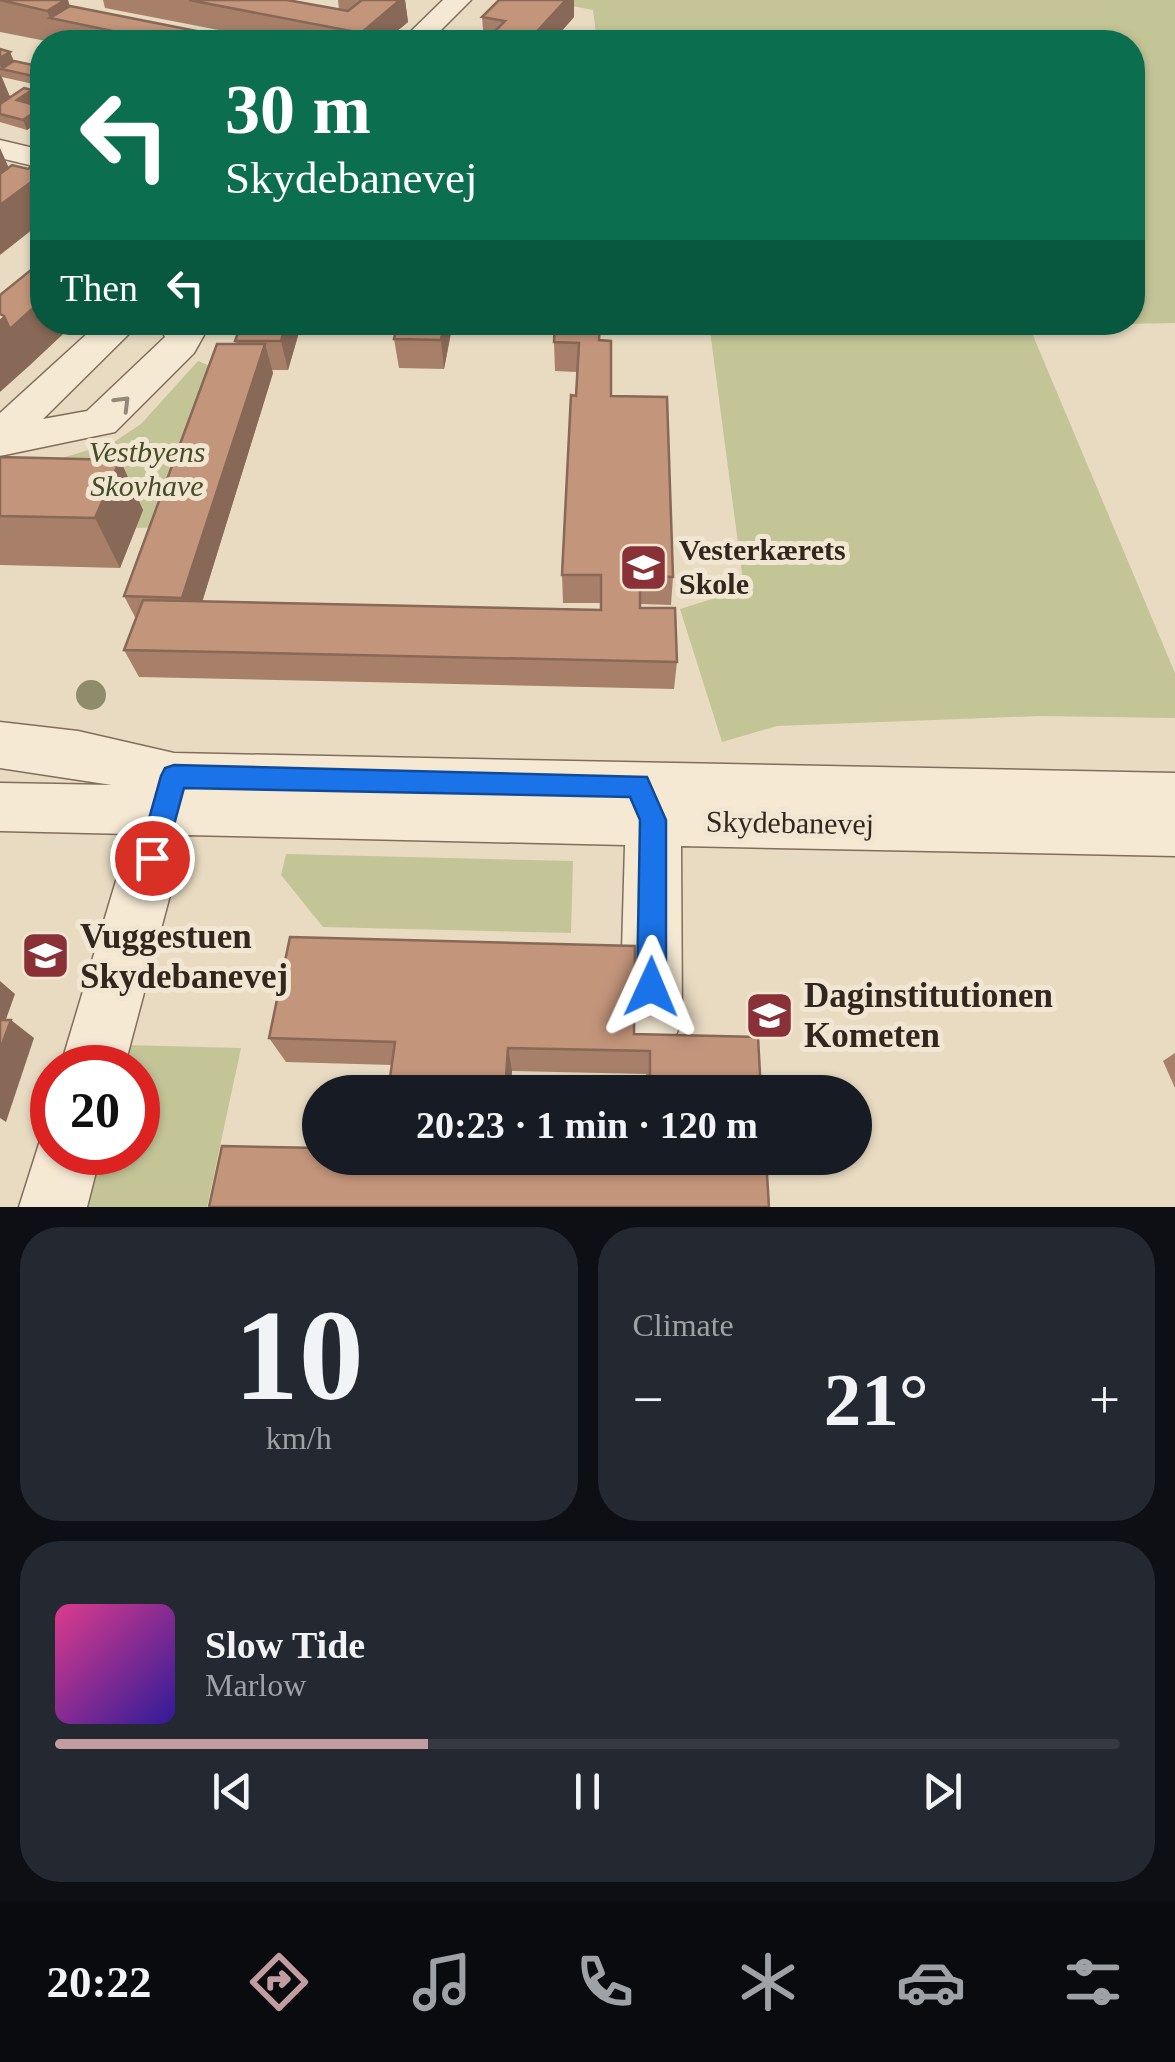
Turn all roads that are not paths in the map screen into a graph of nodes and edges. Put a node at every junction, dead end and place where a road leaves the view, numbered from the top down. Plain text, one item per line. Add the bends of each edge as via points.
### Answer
1 (458, 0) edge
2 (427, 30) edge
3 (0, 149) edge
4 (30, 158) edge
5 (30, 172) edge
6 (14, 185) edge
7 (108, 335) edge
8 (184, 335) edge
9 (0, 439) edge
10 (0, 746) edge
11 (0, 772) edge
12 (170, 793) junction
13 (646, 803) junction
14 (0, 807) edge
15 (1169, 822) edge
16 (651, 1020) dead end
17 (99, 1045) edge
18 (62, 1175) edge
19 (53, 1207) edge

1 - 2 street
3 - 4 street
5 - 6 street
7 - 9 street
9 -> 8 street via 81,429 113,413
10 - 12 street, Skydebanevej via 78,754
11 - 12 street
12 - 13 street, Skydebanevej
12 - 14 street, Skydebanevej
12 - 17 street
13 - 15 street, Skydebanevej
13 - 16 street
18 - 19 street

